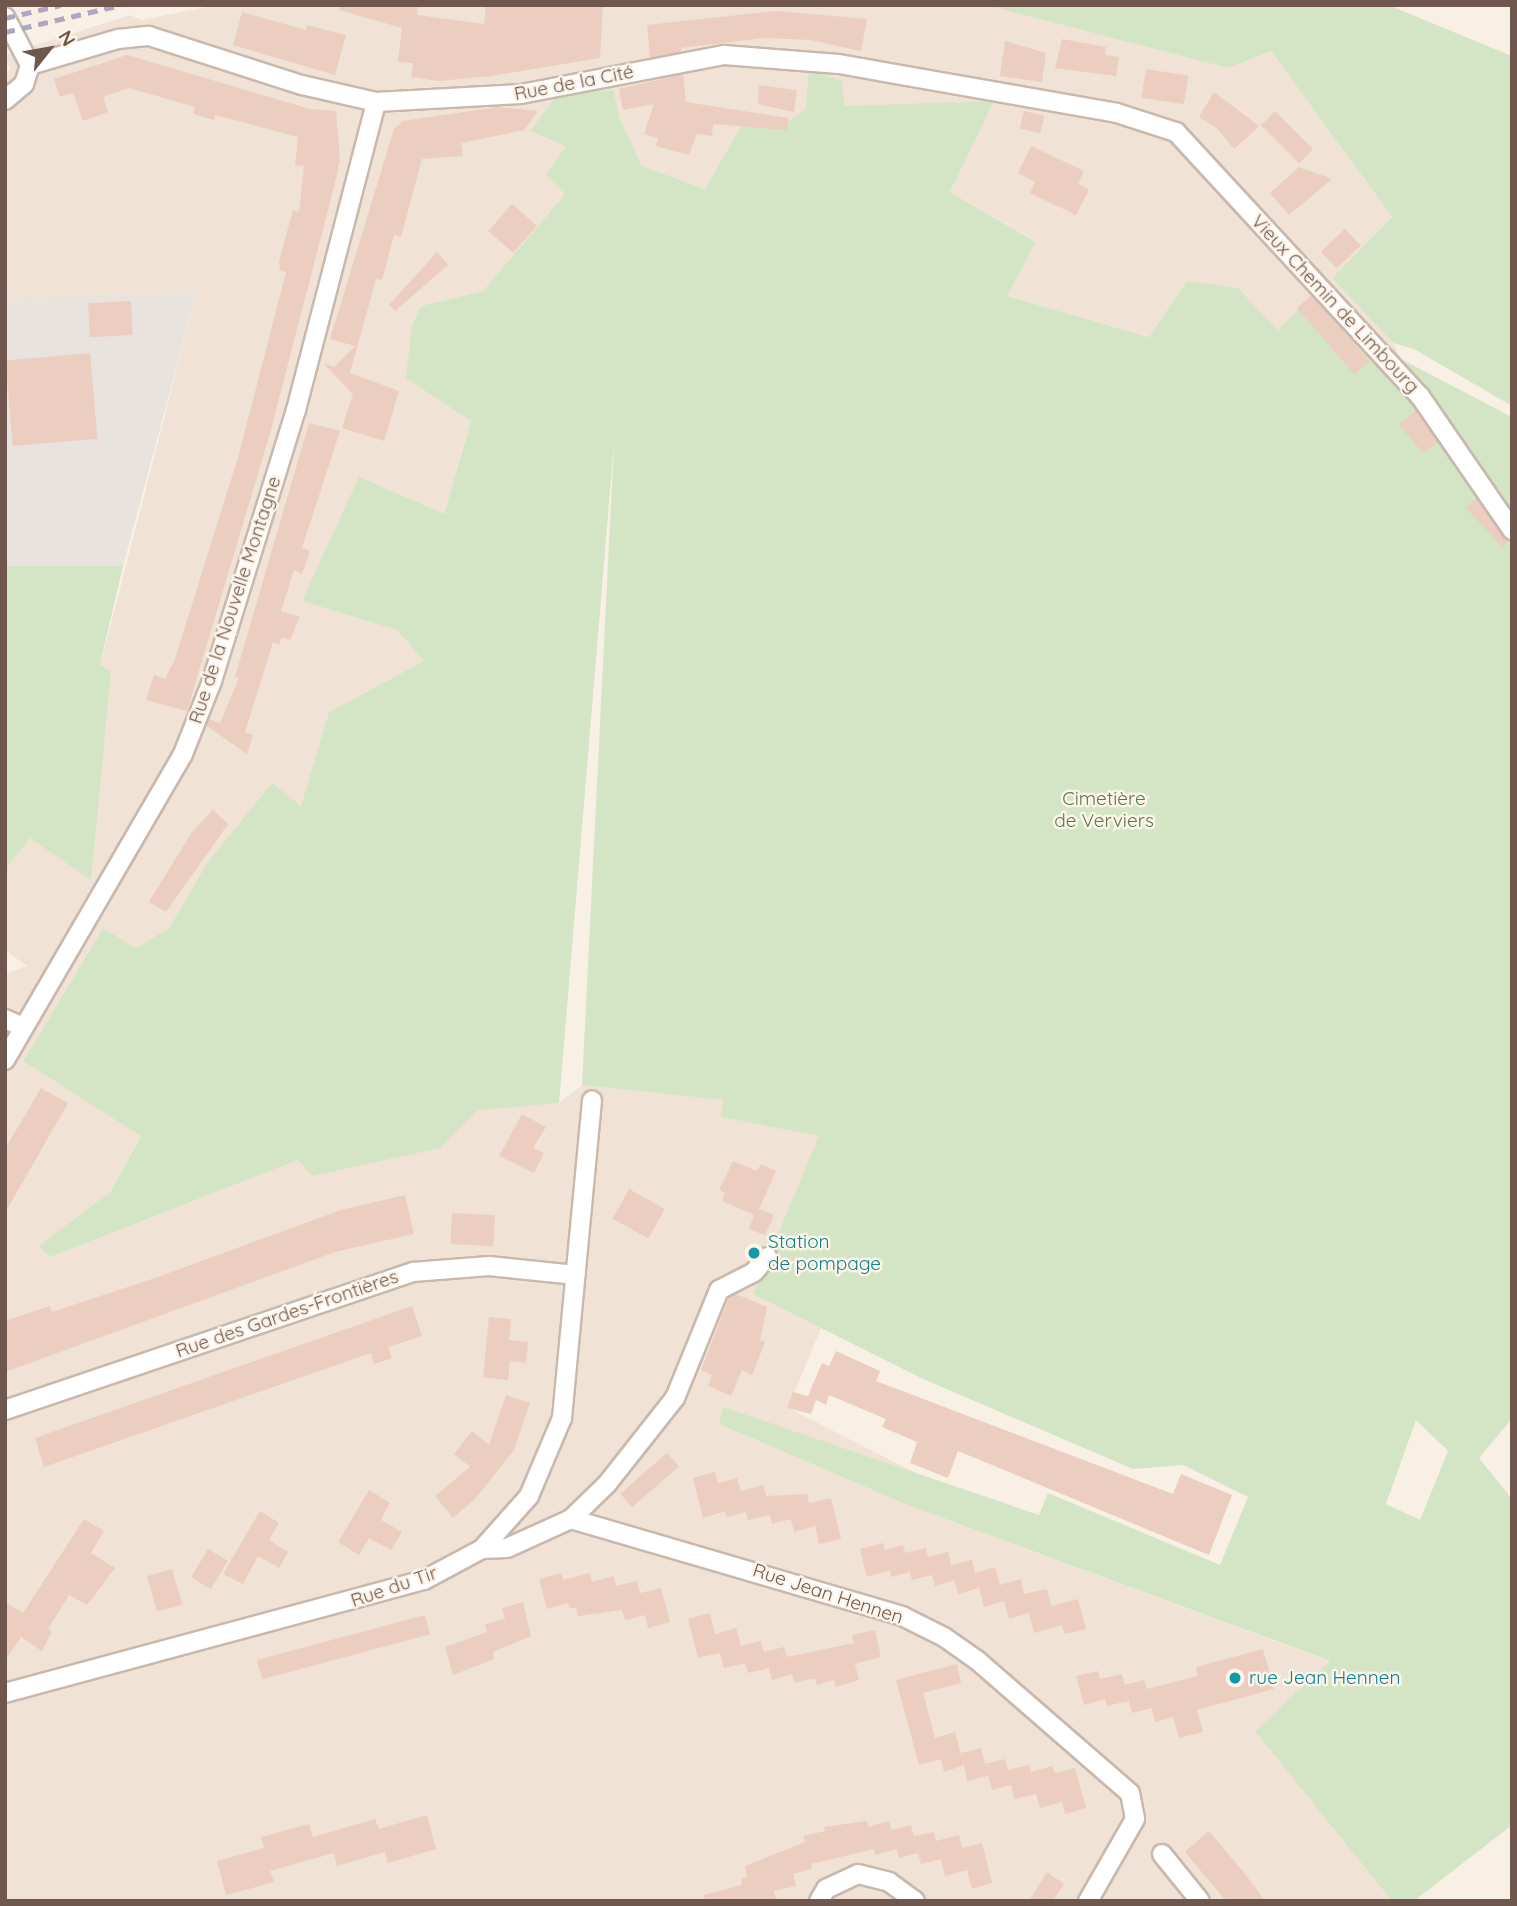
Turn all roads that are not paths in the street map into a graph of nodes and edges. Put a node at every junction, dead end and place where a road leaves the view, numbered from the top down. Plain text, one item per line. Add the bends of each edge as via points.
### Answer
1 (5, 17) edge
2 (30, 65) junction
3 (5, 100) edge
4 (376, 102) junction
5 (1125, 116) joint
6 (1512, 530) edge
7 (5, 1019) edge
8 (23, 1027) junction
9 (5, 1060) edge
10 (592, 1100) dead end
11 (767, 1257) dead end
12 (576, 1275) junction
13 (5, 1410) edge
14 (571, 1520) junction
15 (482, 1549) junction
16 (5, 1693) edge
17 (1162, 1854) dead end
18 (819, 1901) edge
19 (915, 1901) edge
20 (1088, 1901) edge
21 (1199, 1901) edge

1 - 2 street
2 - 3 street via 24,84
2 - 4 street, Rue de la Cité via 118,39 149,36 302,85
4 - 5 street, Rue de la Cité via 521,94 724,55 839,64
4 - 8 street, Rue de la Nouvelle Montagne via 296,410 212,681 183,754
5 - 6 street, Vieux Chemin de Limbourg via 1176,132 1420,396
7 - 8 street
8 - 9 street, Rue de la Nouvelle Montagne
10 - 12 street, Rue du Tir
11 - 14 street via 754,1272 719,1290 675,1398 607,1484
12 - 13 street, Rue des Gardes-Frontières via 489,1266 413,1272
12 - 15 street, Rue du Tir via 562,1418 529,1496
14 - 15 street via 507,1548
14 - 20 street, Rue Jean Hennen via 853,1599 944,1637 978,1661 1130,1793 1135,1819
15 - 16 street, Rue du Tir via 412,1584
17 - 21 street
18 - 19 street via 826,1889 858,1874 889,1882

